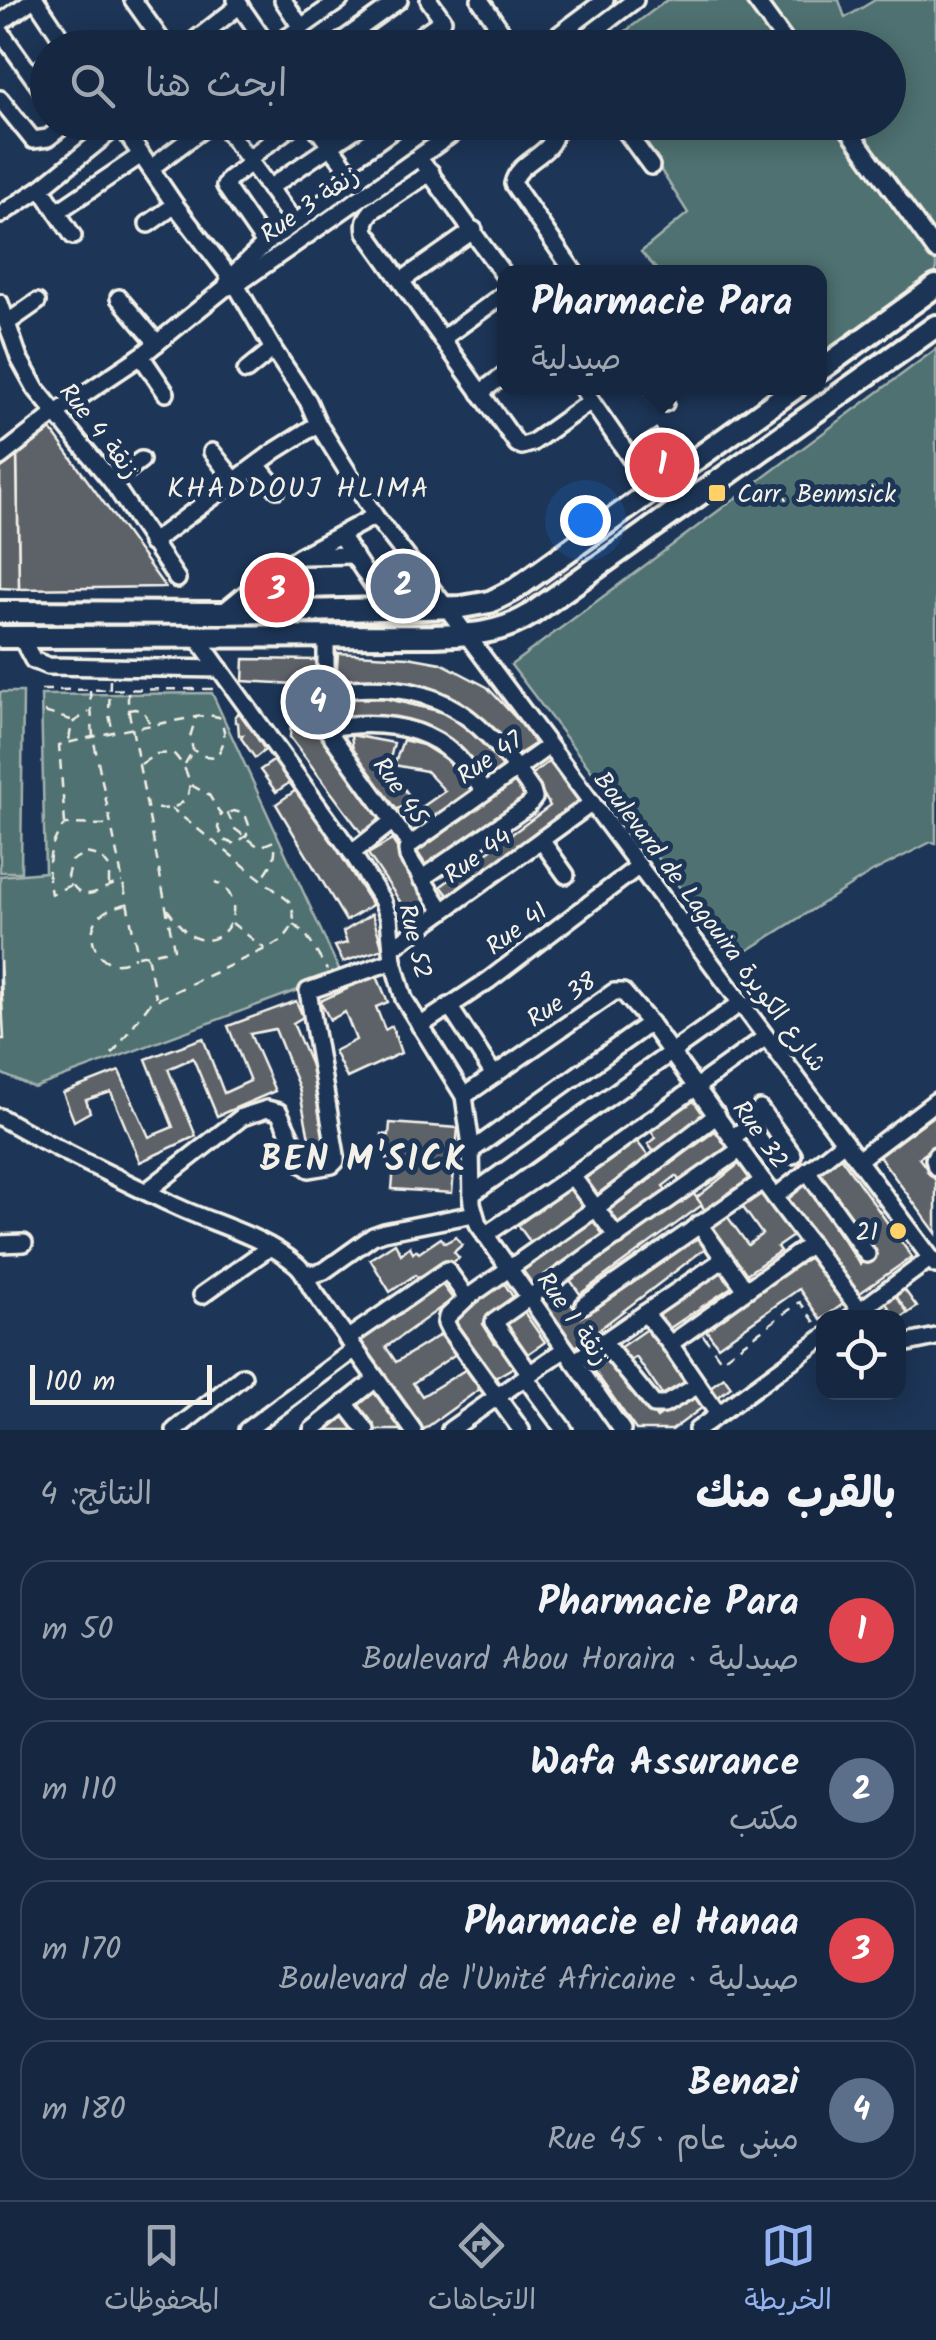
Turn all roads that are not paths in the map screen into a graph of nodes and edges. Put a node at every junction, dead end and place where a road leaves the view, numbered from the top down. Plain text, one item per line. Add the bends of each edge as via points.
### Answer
1 (59, 0) edge
2 (132, 0) edge
3 (282, 0) edge
4 (399, 0) edge
5 (429, 0) edge
6 (480, 0) edge
7 (605, 0) edge
8 (635, 0) edge
9 (756, 0) edge
10 (336, 1) edge
11 (238, 3) edge
12 (37, 4) edge
13 (0, 23) edge
14 (302, 27) junction
15 (55, 30) edge
16 (154, 30) edge
17 (214, 30) edge
18 (257, 30) edge
19 (297, 30) edge
20 (357, 30) edge
21 (429, 30) edge
22 (501, 30) edge
23 (565, 30) edge
24 (596, 30) edge
25 (777, 30) edge
26 (0, 31) edge
27 (30, 73) edge
28 (0, 99) edge
29 (30, 137) edge
30 (99, 140) edge
31 (131, 140) edge
32 (182, 140) edge
33 (235, 140) edge
34 (274, 140) edge
35 (324, 140) edge
36 (341, 140) edge
37 (411, 140) edge
38 (452, 140) edge
39 (554, 140) edge
40 (632, 140) edge
41 (857, 140) edge
42 (405, 144) junction
43 (330, 148) junction
44 (250, 161) junction
45 (146, 162) junction
46 (425, 166) junction
47 (651, 166) dead end
48 (356, 180) junction
49 (41, 188) junction
50 (269, 188) junction
51 (175, 205) junction
52 (57, 212) junction
53 (0, 215) edge
54 (294, 223) junction
55 (148, 224) dead end
56 (474, 230) junction
57 (73, 236) dead end
58 (265, 244) junction
59 (936, 251) edge
60 (497, 265) edge
61 (569, 265) edge
62 (401, 281) junction
63 (231, 283) junction
64 (936, 286) edge
65 (119, 298) dead end
66 (497, 299) edge
67 (37, 302) dead end
68 (0, 303) edge
69 (7, 323) junction
70 (936, 326) edge
71 (442, 338) junction
72 (157, 343) junction
73 (273, 350) junction
74 (141, 356) junction
75 (827, 365) edge
76 (246, 371) dead end
77 (497, 380) edge
78 (480, 392) junction
79 (166, 393) dead end
80 (585, 395) edge
81 (587, 395) edge
82 (659, 395) edge
83 (785, 395) edge
84 (664, 403) dead end
85 (56, 413) junction
86 (318, 424) junction
87 (212, 452) dead end
88 (0, 457) edge
89 (141, 460) dead end
90 (257, 465) junction
91 (235, 480) junction
92 (112, 482) junction
93 (278, 489) dead end
94 (652, 491) junction
95 (375, 516) junction
96 (340, 535) junction
97 (151, 543) junction
98 (300, 556) junction
99 (354, 556) junction
100 (176, 578) dead end
101 (446, 607) junction
102 (388, 608) junction
103 (0, 612) edge
104 (222, 612) junction
105 (467, 635) junction
106 (196, 636) junction
107 (326, 636) junction
108 (11, 637) edge
109 (220, 669) junction
110 (326, 691) junction
111 (326, 728) junction
112 (549, 746) junction
113 (517, 768) junction
114 (484, 792) junction
115 (592, 803) junction
116 (393, 821) junction
117 (541, 840) junction
118 (410, 844) junction
119 (352, 853) junction
120 (638, 866) junction
121 (566, 875) dead end
122 (421, 879) junction
123 (444, 910) junction
124 (393, 954) junction
125 (741, 1003) junction
126 (449, 1006) junction
127 (650, 1023) junction
128 (420, 1026) junction
129 (766, 1037) junction
130 (672, 1052) junction
131 (494, 1075) junction
132 (696, 1086) junction
133 (464, 1096) junction
134 (936, 1101) edge
135 (717, 1115) junction
136 (0, 1117) edge
137 (844, 1142) junction
138 (737, 1143) junction
139 (472, 1151) junction
140 (936, 1155) edge
141 (793, 1156) dead end
142 (858, 1160) junction
143 (936, 1166) edge
144 (807, 1171) junction
145 (572, 1176) junction
146 (763, 1180) junction
147 (147, 1191) junction
148 (472, 1194) junction
149 (775, 1196) junction
150 (596, 1208) junction
151 (474, 1214) junction
152 (699, 1224) junction
153 (485, 1235) junction
154 (617, 1236) junction
155 (24, 1243) dead end
156 (0, 1244) edge
157 (811, 1244) junction
158 (270, 1247) junction
159 (867, 1254) dead end
160 (724, 1259) junction
161 (933, 1262) edge
162 (509, 1270) junction
163 (305, 1272) junction
164 (746, 1290) junction
165 (202, 1295) dead end
166 (467, 1298) junction
167 (530, 1298) junction
168 (584, 1306) dead end
169 (852, 1310) edge
170 (861, 1310) edge
171 (646, 1313) junction
172 (936, 1337) edge
173 (604, 1342) junction
174 (816, 1342) edge
175 (906, 1343) edge
176 (351, 1344) junction
177 (670, 1344) junction
178 (570, 1356) junction
179 (528, 1375) junction
180 (243, 1376) dead end
181 (376, 1379) junction
182 (698, 1386) junction
183 (497, 1397) junction
184 (345, 1403) junction
185 (718, 1414) junction
186 (315, 1429) edge
187 (175, 1430) edge
188 (247, 1430) edge
189 (366, 1430) edge
190 (413, 1430) edge
191 (450, 1430) edge
192 (521, 1430) edge
193 (564, 1430) edge
194 (622, 1430) edge
195 (696, 1430) edge

1 - 12 street
2 - 16 street
3 - 14 street
4 - 20 street
5 - 21 street via 443,20
6 - 22 street
7 - 23 street
8 - 24 street
9 - 25 street
10 - 14 street
11 - 17 street
11 - 18 street
12 - 13 street
12 - 15 street
14 - 19 street
26 - 27 street
28 - 29 street
30 - 49 street
31 - 45 street, Boulevard de Lagouira شارع الكويرة
32 - 45 street
33 - 44 street
34 - 44 street
35 - 43 street
36 - 43 street
37 - 42 street, Rue 3 زنقة
38 - 46 street, Rue 3 زنقة
39 - 61 street via 516,172 513,184
40 - 47 street
41 - 59 street
42 - 46 street
42 - 48 street, Rue 3 زنقة
43 - 48 street
43 - 50 street
44 - 50 street
44 - 58 street via 226,182 226,190
45 - 51 street, Boulevard de Lagouira شارع الكويرة
45 - 52 street
46 - 56 street
46 - 62 street via 364,225
46 - 63 street, Rue 3 زنقة
48 - 54 street, Rue 3 زنقة
49 - 52 street
49 - 53 street
50 - 54 street
51 - 55 street
51 - 63 street, Boulevard de Lagouira شارع الكويرة
52 - 57 street
54 - 58 street, Rue 3 زنقة
56 - 60 street
56 - 62 street
58 - 63 street, Rue 3 زنقة
62 - 71 street
63 - 72 street, Rue 3 زنقة
63 - 73 street, Boulevard de Lagouira شارع الكويرة
64 - 75 main road
65 - 72 street
66 - 71 street
67 - 69 street
68 - 69 street, Rue 4 زنقة
69 - 85 street, Rue 4 زنقة via 36,389
70 - 105 main road via 530,616
71 - 78 street
72 - 74 street, Rue 3 زنقة
73 - 76 street
73 - 86 street, Boulevard de Lagouira شارع الكويرة
74 - 79 street
74 - 85 street, Rue 3 زنقة
77 - 78 street
78 - 80 street via 522,446
81 - 94 street
82 - 84 street
83 - 94 main road
85 - 88 street, Rue 3 زنقة
85 - 92 street, Rue 4 زنقة
86 - 90 street
86 - 95 street, Boulevard de Lagouira شارع الكويرة
87 - 91 street
89 - 92 street
90 - 91 street
90 - 93 street
91 - 97 street
92 - 97 street, Rue 4 زنقة
94 - 101 main road via 505,596
95 - 96 street
95 - 101 street, Boulevard de Lagouira شارع الكويرة
96 - 98 street
96 - 99 street
97 - 100 street, Rue 4 زنقة
98 - 99 street
98 - 104 street
99 - 102 street
101 - 102 main road
101 - 105 street, Boulevard de Lagouira شارع الكويرة
102 - 104 main road
103 - 104 main road
105 - 107 main road
105 - 112 street, Boulevard de Lagouira شارع الكويرة
106 - 107 main road
106 - 108 main road
106 - 109 street, Rue 52
107 - 110 street
108 - 109 street via 38,664
109 - 119 street, Rue 52
110 - 111 street
110 - 113 street via 384,688 430,696 470,717
111 - 114 street via 369,724 421,734 452,752
111 - 116 street, Rue 45
112 - 113 street, Rue 47
112 - 115 street, Boulevard de Lagouira شارع الكويرة
113 - 114 street, Rue 47
113 - 122 street via 532,802
114 - 118 street, Rue 47
115 - 117 street, Rue 44
115 - 120 street, Boulevard de Lagouira شارع الكويرة
116 - 118 street, Rue 45
116 - 119 street
117 - 121 street
117 - 123 street, Rue 44
118 - 122 street, Rue 45 via 408,857
119 - 124 street, Rue 52 via 386,909
120 - 125 street, Boulevard de Lagouira شارع الكويرة
120 - 126 street, Rue 41
122 - 123 street, Rue 45
123 - 124 street, Rue 44
124 - 128 street, Rue 52 via 404,999
124 - 147 street, Rue 44 via 308,992 336,1155 332,1165 304,1165 279,1112 266,1109 242,1117
125 - 129 street, Boulevard de Lagouira شارع الكويرة
125 - 130 street
126 - 128 street, Rue 41
126 - 131 street
127 - 130 street, Rue 38
127 - 131 street, Rue 38 via 627,995 614,992
127 - 139 street
128 - 133 street, Rue 52
129 - 132 street
129 - 137 street, Boulevard de Lagouira شارع الكويرة
130 - 132 street, Rue 32
130 - 148 street
131 - 133 street, Rue 38
132 - 135 street, Rue 32
132 - 145 street
133 - 139 street, Rue 52
134 - 142 street
135 - 138 street, Rue 32
135 - 150 street
136 - 147 street
137 - 142 street, Boulevard de Lagouira شارع الكويرة
137 - 144 street
138 - 141 street via 762,1112
138 - 146 street, Rue 32
138 - 154 street
139 - 148 street, Rue 52
140 - 143 street
142 - 161 street, Boulevard de Lagouira شارع الكويرة
144 - 149 street
144 - 159 street
145 - 150 street
145 - 153 street
146 - 149 street, Rue 32
146 - 152 street
147 - 158 street
148 - 151 street, Rue 52
149 - 157 street, Rue 32
150 - 154 street
150 - 162 street
151 - 153 street, Rue 52
151 - 163 street via 384,1232 324,1271
152 - 160 street
152 - 168 street
153 - 162 street, Rue 1 زنقة
154 - 167 street
155 - 156 street
157 - 164 street
157 - 169 street
158 - 163 street
158 - 165 street
160 - 164 street
160 - 171 street
161 - 170 street
162 - 166 street
162 - 167 street, Rue 1 زنقة
163 - 176 street
164 - 177 street
166 - 176 street via 447,1270
166 - 183 street via 446,1323
167 - 178 street, Rue 1 زنقة
167 - 179 street via 494,1322
171 - 173 street
171 - 177 street
172 - 175 street
173 - 178 street
173 - 182 street via 654,1405
174 - 185 street
176 - 181 street
176 - 188 street
177 - 182 street
178 - 179 street
178 - 194 street, Rue 1 زنقة
179 - 183 street
179 - 193 street
180 - 187 street
181 - 184 street
181 - 190 street
182 - 185 street
183 - 191 street
183 - 192 street
184 - 186 street
184 - 189 street
185 - 195 street

